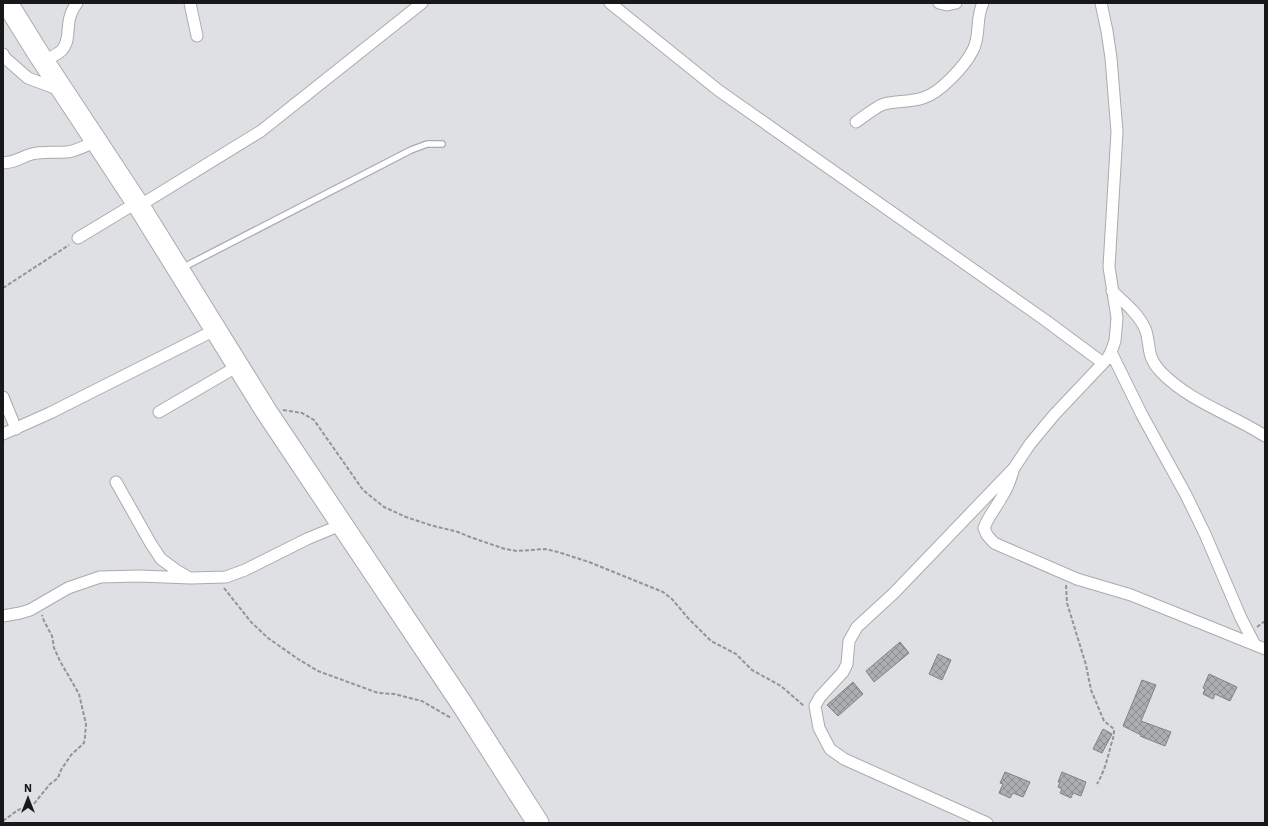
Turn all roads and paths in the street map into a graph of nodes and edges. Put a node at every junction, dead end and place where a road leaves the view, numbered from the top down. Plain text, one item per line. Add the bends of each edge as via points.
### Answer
1 (7, 3) edge
2 (77, 3) edge
3 (190, 3) edge
4 (422, 3) edge
5 (610, 3) edge
6 (939, 3) edge
7 (956, 3) edge
8 (983, 3) edge
9 (1101, 3) edge
10 (197, 36) dead end
11 (3, 54) edge
12 (43, 62) junction
13 (62, 90) junction
14 (856, 122) dead end
15 (96, 141) junction
16 (442, 144) dead end
17 (3, 163) edge
18 (138, 204) junction
19 (78, 238) joint
20 (178, 270) junction
21 (3, 288) edge
22 (1112, 291) junction
23 (215, 330) junction
24 (1111, 352) junction
25 (1103, 363) junction
26 (238, 366) junction
27 (3, 397) edge
28 (266, 411) junction
29 (159, 412) dead end
30 (16, 429) junction
31 (3, 434) edge
32 (1265, 436) edge
33 (1014, 468) junction
34 (116, 482) dead end
35 (342, 524) junction
36 (1066, 574) junction
37 (191, 578) junction
38 (216, 578) junction
39 (40, 604) junction
40 (3, 616) edge
41 (1260, 647) edge
42 (816, 715) junction
43 (452, 718) dead end
44 (1097, 784) dead end
45 (3, 821) edge
46 (538, 823) edge
47 (987, 823) edge

1 - 12 highway
2 - 12 street via 70,14 65,46
3 - 10 street
4 - 18 street via 261,131
5 - 25 street via 718,90
6 - 7 street via 946,6
8 - 14 street via 980,8 978,40 952,76 925,97 882,105
9 - 22 street via 1111,58 1117,132 1109,266
11 - 13 street via 28,78
12 - 13 highway
13 - 15 highway
15 - 17 street via 67,152 36,153 17,161
15 - 18 highway
16 - 20 lane via 427,144 411,150
18 - 19 street
18 - 20 highway
19 - 21 path
20 - 23 highway
22 - 24 street via 1117,318 1115,341
22 - 32 street via 1140,320 1146,331 1150,357 1161,372 1200,402 1247,424
23 - 26 highway
23 - 30 street
24 - 25 street
24 - 41 street via 1186,495 1242,618
25 - 33 street via 1054,415
26 - 28 highway
26 - 29 street
27 - 30 street
28 - 35 highway
28 - 42 path via 289,410 302,413 314,420 363,490 384,507 406,517 505,549 545,549 558,552 663,592 711,641 736,654 752,670 781,686
30 - 31 street
33 - 36 street via 1010,484 988,516 984,528 987,535 994,543
33 - 42 street via 894,593 857,626 849,641 847,664 817,702
34 - 37 street via 161,559
35 - 38 street via 245,570
35 - 46 highway
36 - 41 street via 1131,595
36 - 44 path via 1067,603 1091,690 1104,721 1114,729 1106,767
37 - 38 street
37 - 39 street via 100,577 68,588
38 - 43 path via 251,622 268,638 318,671 378,693 422,701
39 - 40 street via 20,613
39 - 45 path via 57,655 79,694 86,724 84,743 71,755 58,778 33,805 18,810
42 - 47 street via 819,728 830,749 844,759

